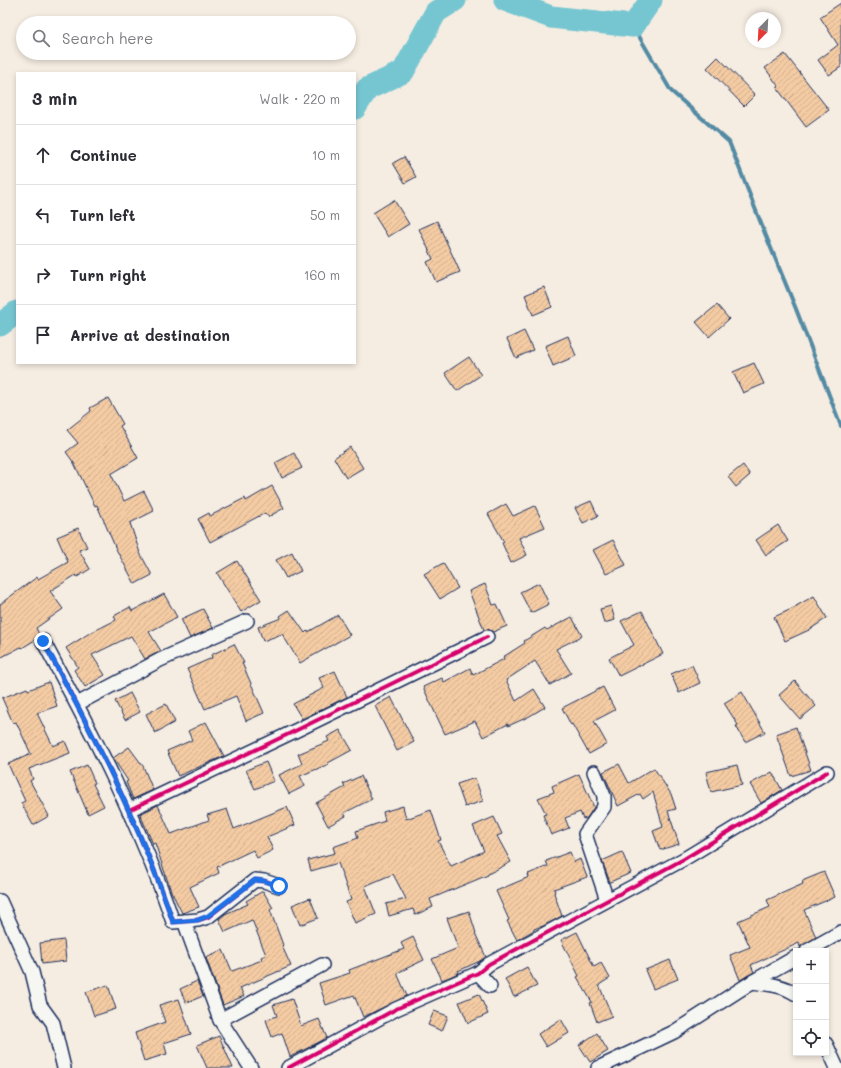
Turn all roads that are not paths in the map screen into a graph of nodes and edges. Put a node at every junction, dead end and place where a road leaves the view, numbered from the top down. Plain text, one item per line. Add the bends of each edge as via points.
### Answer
1 (247, 621) dead end
2 (487, 637) dead end
3 (43, 641) dead end
4 (77, 704) junction
5 (594, 772) dead end
6 (827, 772) dead end
7 (128, 810) junction
8 (279, 886) dead end
9 (607, 900) junction
10 (0, 901) edge
11 (184, 921) junction
12 (841, 932) edge
13 (812, 948) edge
14 (793, 959) edge
15 (322, 965) dead end
16 (478, 972) junction
17 (752, 982) junction
18 (490, 986) dead end
19 (793, 992) edge
20 (220, 1020) junction
21 (829, 1051) edge
22 (64, 1068) edge
23 (252, 1068) edge
24 (288, 1068) edge
25 (598, 1068) edge
26 (837, 1068) edge

1 - 4 street via 160,660
2 - 7 street
3 - 4 street
4 - 7 street
5 - 9 street via 604,796 604,807 585,834
6 - 9 street via 684,859
7 - 11 street via 160,883 173,922
8 - 11 street via 255,880 208,916
9 - 16 street
10 - 22 street via 32,972 40,1005 53,1023
11 - 20 street
12 - 13 street
14 - 17 street
15 - 20 street
16 - 18 street
16 - 24 street via 396,1009
17 - 19 street via 772,984
17 - 25 street via 674,1032
20 - 23 street
21 - 26 street

